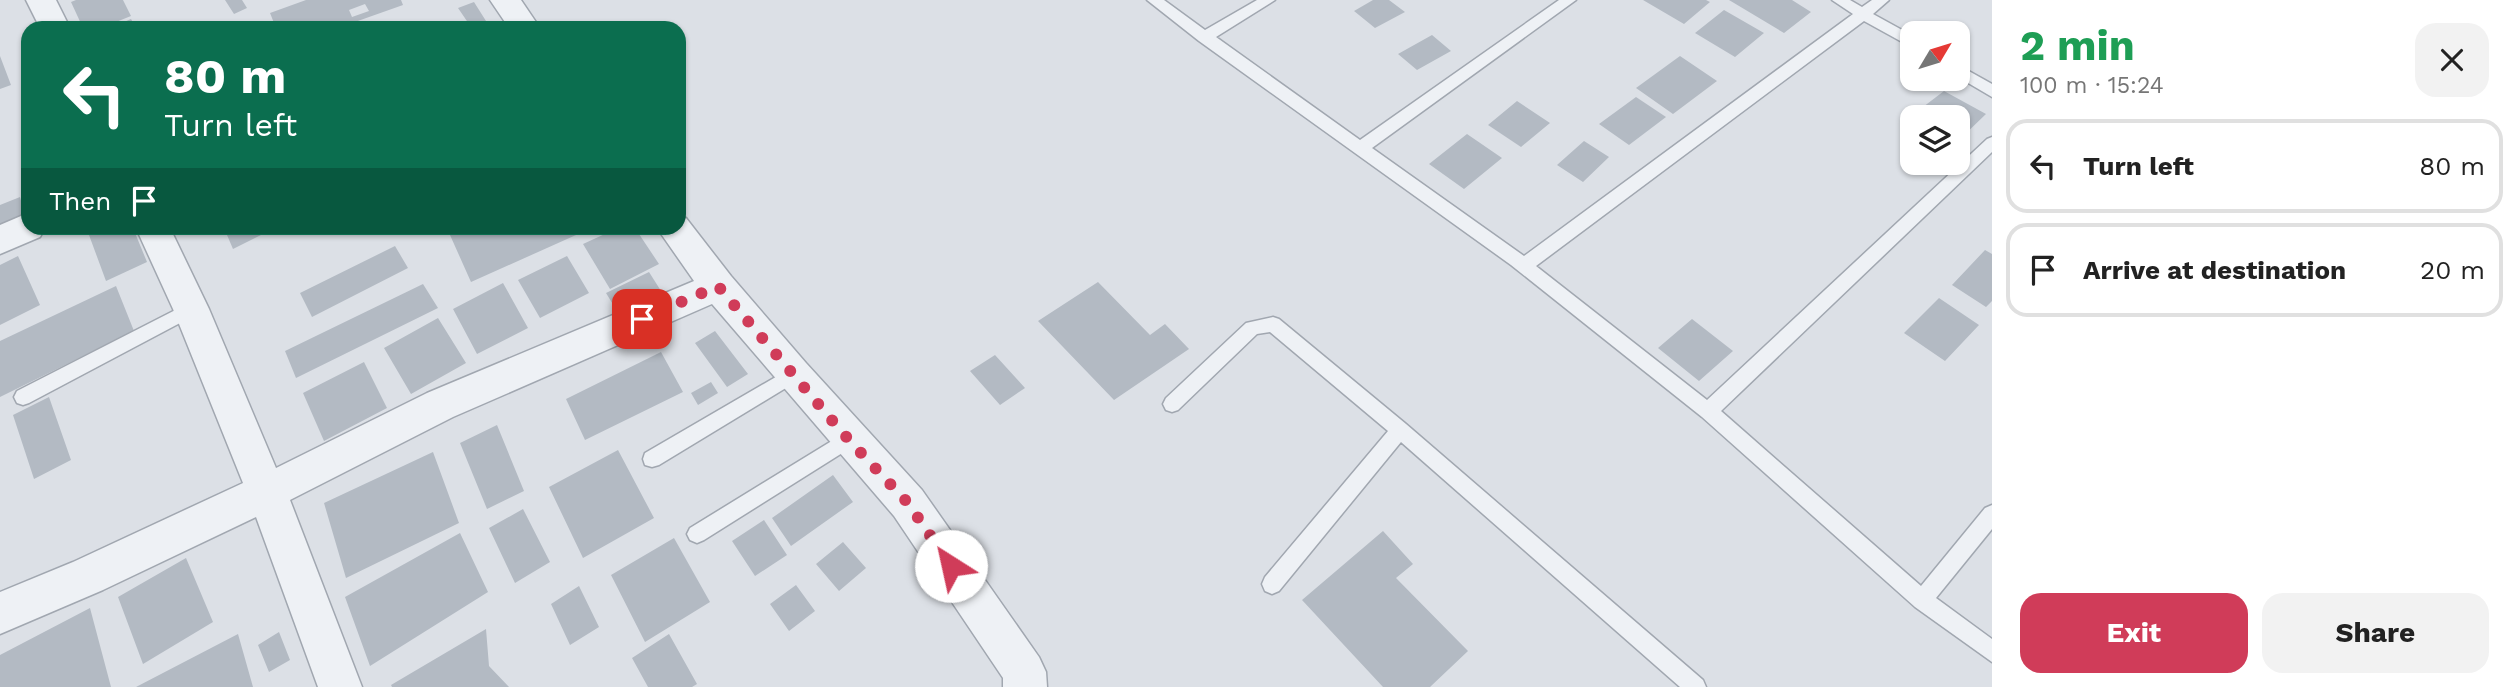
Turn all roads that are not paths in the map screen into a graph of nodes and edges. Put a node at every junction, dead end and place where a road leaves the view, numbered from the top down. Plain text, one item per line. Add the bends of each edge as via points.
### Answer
1 (41, 0) edge
2 (505, 0) edge
3 (1154, 0) edge
4 (1268, 0) edge
5 (1569, 0) edge
6 (1839, 0) edge
7 (1882, 0) edge
8 (1865, 14) junction
9 (52, 21) edge
10 (520, 21) edge
11 (1900, 35) edge
12 (1204, 37) junction
13 (1970, 78) edge
14 (1992, 91) edge
15 (1992, 143) edge
16 (1360, 148) junction
17 (21, 230) edge
18 (156, 235) edge
19 (679, 235) edge
20 (0, 240) edge
21 (1523, 266) junction
22 (718, 286) junction
23 (191, 309) junction
24 (793, 375) junction
25 (23, 397) dead end
26 (1172, 404) dead end
27 (1709, 411) junction
28 (1400, 430) junction
29 (848, 439) junction
30 (653, 459) dead end
31 (266, 490) junction
32 (1992, 514) edge
33 (697, 534) dead end
34 (1272, 584) dead end
35 (1922, 600) junction
36 (0, 613) edge
37 (1992, 652) edge
38 (340, 687) edge
39 (1025, 687) edge
40 (1696, 687) edge

1 - 9 street
2 - 10 street
3 - 12 lane
4 - 12 lane
5 - 16 lane
6 - 8 lane
7 - 8 lane
8 - 11 lane
8 - 21 lane
12 - 16 lane
13 - 14 lane
15 - 27 lane
16 - 21 lane
17 - 20 street
18 - 23 street
19 - 22 street
21 - 27 lane
22 - 24 street
22 - 31 street via 440,405
23 - 25 lane
23 - 31 street
24 - 29 street
24 - 30 lane
26 - 28 lane via 1252,328 1273,324
27 - 35 lane
28 - 34 lane
28 - 40 lane
29 - 33 lane
29 - 39 street via 908,503 1024,672
31 - 36 street
31 - 38 street
32 - 35 lane
35 - 37 lane

